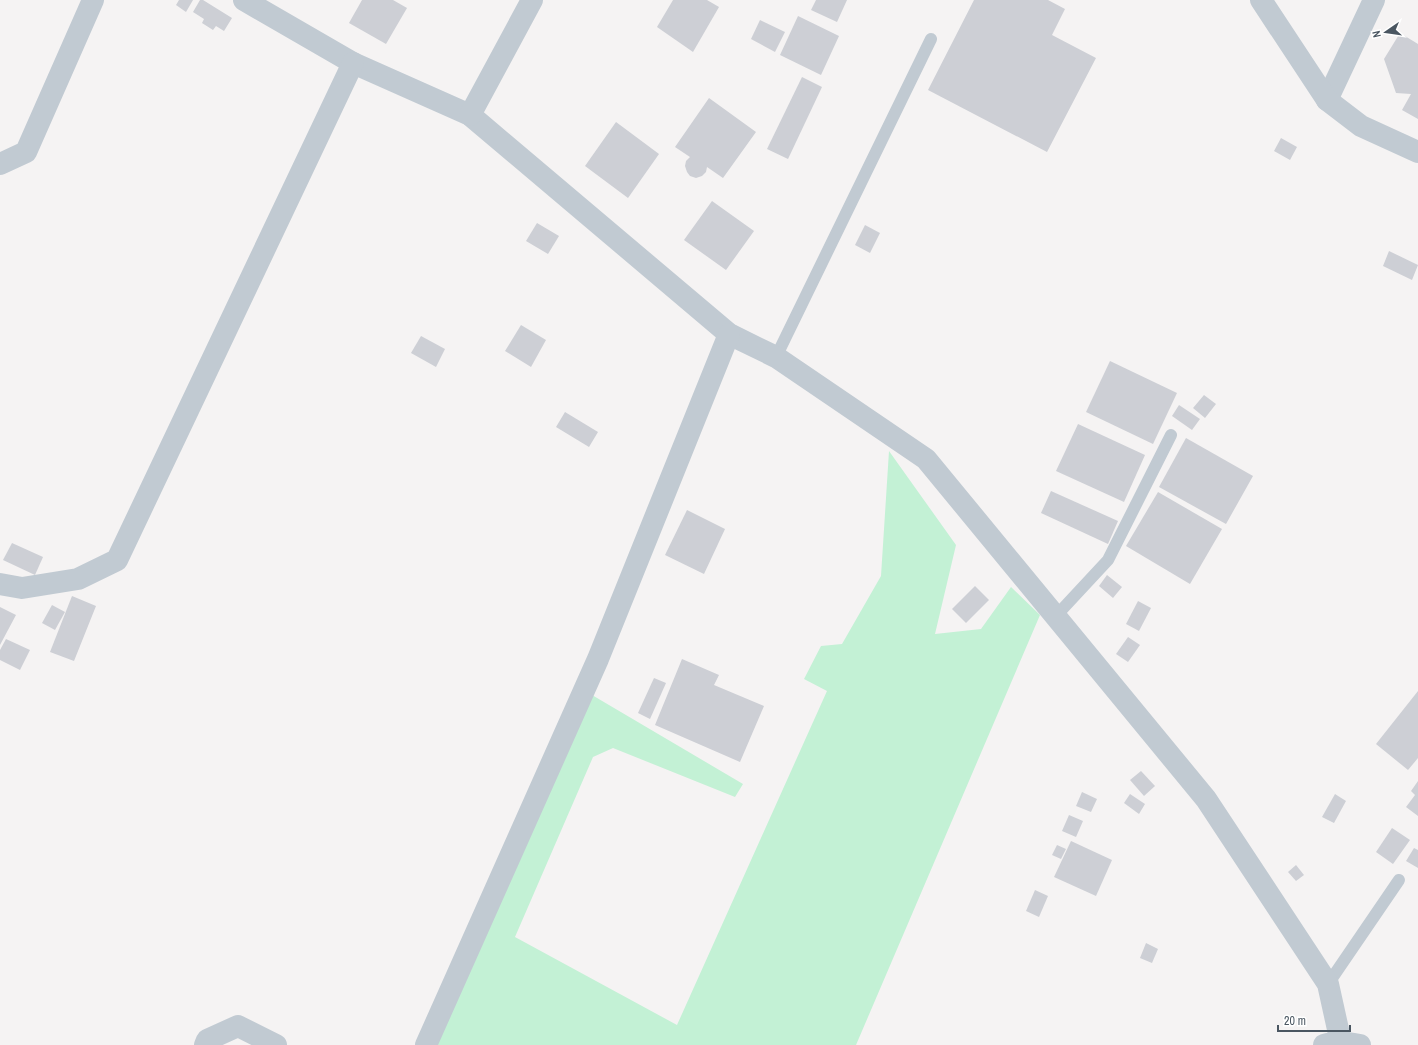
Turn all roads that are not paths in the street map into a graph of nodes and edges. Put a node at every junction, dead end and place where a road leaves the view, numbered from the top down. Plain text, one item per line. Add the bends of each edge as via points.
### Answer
1 (93, 0) edge
2 (244, 0) edge
3 (532, 0) edge
4 (1260, 0) edge
5 (1374, 0) edge
6 (931, 39) dead end
7 (353, 63) junction
8 (1327, 100) junction
9 (470, 115) junction
10 (1418, 152) edge
11 (0, 164) edge
12 (729, 334) junction
13 (776, 357) junction
14 (1171, 435) dead end
15 (0, 584) edge
16 (1055, 616) junction
17 (1399, 880) dead end
18 (1328, 984) junction
19 (1342, 1044) edge
20 (205, 1045) edge
21 (276, 1045) edge
22 (426, 1045) edge

1 - 11 street via 26,152
2 - 7 street
3 - 9 street
4 - 8 street
5 - 8 street
6 - 13 lane
7 - 9 street
7 - 15 street via 117,560 78,579 22,588
8 - 10 street via 1361,126
9 - 12 street
12 - 13 street
12 - 22 street via 598,659
13 - 16 street via 926,459
14 - 16 lane via 1108,560
16 - 18 street via 1206,799
17 - 18 lane
18 - 19 street
20 - 21 street via 207,1040 238,1026

